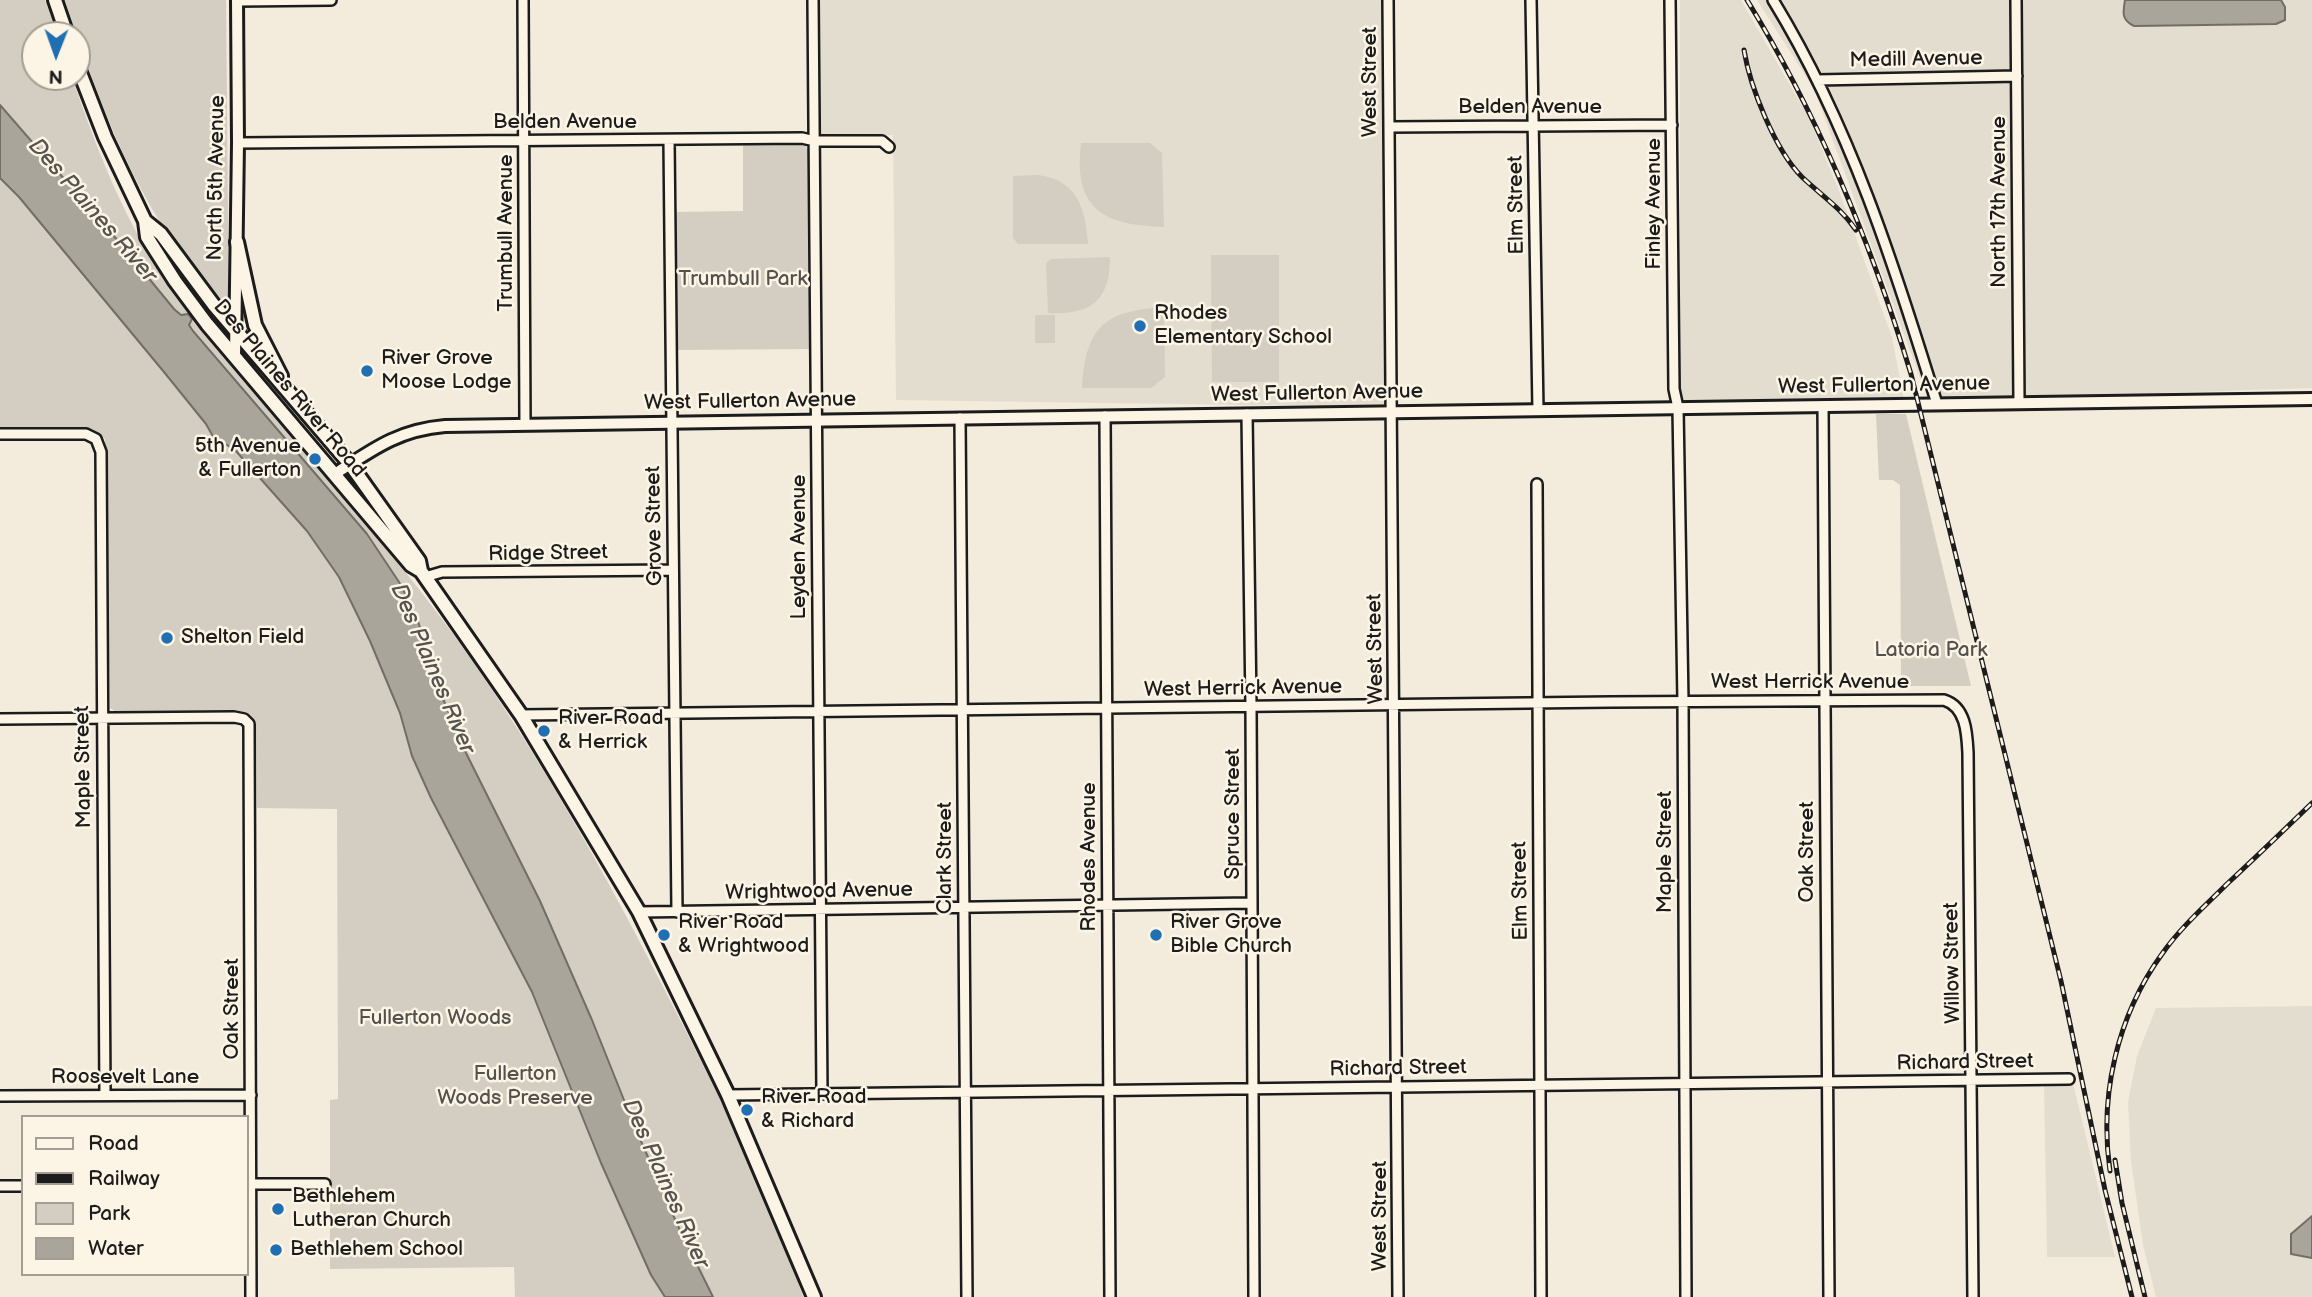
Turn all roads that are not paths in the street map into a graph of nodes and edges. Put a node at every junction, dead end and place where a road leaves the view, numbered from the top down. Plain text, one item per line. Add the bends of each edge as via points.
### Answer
1 (55, 0) edge
2 (331, 0) edge
3 (523, 0) edge
4 (813, 0) edge
5 (1388, 0) edge
6 (1531, 0) edge
7 (1670, 0) edge
8 (1773, 0) edge
9 (2016, 0) edge
10 (237, 1) edge
11 (62, 21) edge
12 (2017, 75) junction
13 (1817, 80) junction
14 (87, 91) edge
15 (1672, 125) junction
16 (1533, 126) junction
17 (1389, 127) junction
18 (669, 140) junction
19 (524, 141) junction
20 (815, 141) junction
21 (238, 144) junction
22 (889, 147) dead end
23 (145, 221) junction
24 (237, 242) junction
25 (235, 330) junction
26 (234, 356) junction
27 (291, 395) junction
28 (2312, 399) edge
29 (2019, 403) junction
30 (1937, 404) junction
31 (1823, 406) junction
32 (1678, 408) junction
33 (1538, 410) junction
34 (1391, 412) junction
35 (1247, 414) junction
36 (1105, 416) junction
37 (960, 418) junction
38 (817, 420) junction
39 (671, 422) junction
40 (525, 424) junction
41 (0, 435) edge
42 (350, 464) junction
43 (335, 474) junction
44 (1537, 484) dead end
45 (673, 570) junction
46 (423, 574) junction
47 (1825, 701) junction
48 (1683, 702) junction
49 (1537, 703) junction
50 (1394, 705) junction
51 (1251, 706) junction
52 (1106, 708) junction
53 (963, 710) junction
54 (819, 712) junction
55 (675, 713) junction
56 (1961, 714) joint
57 (521, 715) junction
58 (0, 719) edge
59 (101, 719) junction
60 (1251, 903) junction
61 (1108, 905) junction
62 (964, 907) junction
63 (821, 909) junction
64 (639, 912) junction
65 (677, 912) junction
66 (2069, 1079) dead end
67 (1972, 1081) junction
68 (1828, 1082) junction
69 (1685, 1084) junction
70 (1541, 1085) junction
71 (1398, 1087) junction
72 (1253, 1088) junction
73 (1108, 1090) junction
74 (966, 1092) junction
75 (822, 1093) junction
76 (728, 1094) junction
77 (105, 1095) junction
78 (251, 1095) junction
79 (0, 1096) edge
80 (249, 1184) edge
81 (326, 1184) dead end
82 (0, 1186) edge
83 (21, 1186) edge
84 (251, 1297) edge
85 (814, 1297) edge
86 (967, 1297) edge
87 (1110, 1297) edge
88 (1254, 1297) edge
89 (1398, 1297) edge
90 (1541, 1297) edge
91 (1686, 1297) edge
92 (1829, 1297) edge
93 (1973, 1297) edge

1 - 11 main road
2 - 10 street
3 - 19 street, Trumbull Avenue
4 - 20 street, Leyden Avenue
5 - 17 street, West Street
6 - 16 street, Elm Street
7 - 15 street, Finley Avenue
8 - 13 street
9 - 12 street, North 17th Avenue
10 - 21 street, North 5th Avenue
12 - 13 street, Medill Avenue
12 - 29 street, North 17th Avenue
13 - 30 street via 1846,140 1895,268
14 - 23 main road, Des Plaines River Road
15 - 16 street, Belden Avenue
15 - 32 street, Finley Avenue via 1674,389
16 - 17 street, Belden Avenue
16 - 33 street, Elm Street
17 - 34 street, West Street
18 - 19 street, Belden Avenue
18 - 20 street, Belden Avenue
18 - 39 street, Grove Street
19 - 21 street, Belden Avenue
19 - 40 street, Trumbull Avenue
20 - 22 street, Belden Avenue via 882,141
20 - 38 street, Leyden Avenue
21 - 24 street, North 5th Avenue
23 - 25 main road, Des Plaines River Road via 161,234
23 - 26 main road, Des Plaines River Road via 147,237 175,281
24 - 25 street, North 5th Avenue
24 - 27 main road via 255,325
25 - 26 street, North 5th Avenue
25 - 27 main road, Des Plaines River Road
26 - 43 main road, Des Plaines River Road
27 - 42 main road, Des Plaines River Road
28 - 29 street, West Fullerton Avenue
29 - 30 street, West Fullerton Avenue
30 - 31 street, West Fullerton Avenue
31 - 32 street, West Fullerton Avenue
31 - 47 street, Oak Street
32 - 33 street, West Fullerton Avenue
32 - 48 street, Maple Street
33 - 34 street, West Fullerton Avenue
34 - 35 street, West Fullerton Avenue
34 - 50 street, West Street
35 - 36 street, West Fullerton Avenue
35 - 51 street, Spruce Street
36 - 37 street, West Fullerton Avenue
36 - 52 street, Rhodes Avenue
37 - 38 street, West Fullerton Avenue
37 - 53 street, Clark Street
38 - 39 street, West Fullerton Avenue
38 - 54 street, Leyden Avenue
39 - 40 street, West Fullerton Avenue
39 - 45 street, Grove Street
40 - 42 street, West Fullerton Avenue via 420,429 389,440
41 - 59 street, Maple Street via 86,435 96,439 101,452
42 - 43 street, West Fullerton Avenue
42 - 46 main road, Des Plaines River Road via 419,561
43 - 46 main road, Des Plaines River Road
44 - 49 street, Elm Street
45 - 46 street, Ridge Street
45 - 55 street, Grove Street
46 - 57 main road, Des Plaines River Road
47 - 48 street, West Herrick Avenue
47 - 56 street, West Herrick Avenue via 1944,700
47 - 68 street, Oak Street
48 - 49 street, West Herrick Avenue
48 - 69 street, Maple Street
49 - 50 street, West Herrick Avenue
49 - 70 street, Elm Street
50 - 51 street, West Herrick Avenue
50 - 71 street, West Street
51 - 52 street, West Herrick Avenue
51 - 60 street, Spruce Street
52 - 53 street, West Herrick Avenue
52 - 61 street, Rhodes Avenue
53 - 54 street, West Herrick Avenue
53 - 62 street, Clark Street
54 - 55 street, West Herrick Avenue
54 - 63 street, Leyden Avenue
55 - 57 street, West Herrick Avenue
55 - 65 street, Grove Street
56 - 67 street, Willow Street via 1968,753
57 - 64 main road, Des Plaines River Road
58 - 59 street
59 - 77 street, Maple Street
59 - 78 street, Oak Street via 234,717 248,721
60 - 61 street, Wrightwood Avenue
60 - 72 street, Spruce Street
61 - 62 street, Wrightwood Avenue
61 - 73 street, Rhodes Avenue
62 - 63 street, Wrightwood Avenue
62 - 74 street, Clark Street
63 - 65 street, Wrightwood Avenue
63 - 75 street, Leyden Avenue
64 - 65 street, Wrightwood Avenue
64 - 76 main road, Des Plaines River Road
66 - 67 street, Richard Street
67 - 68 street, Richard Street
67 - 93 street, Willow Street
68 - 69 street, Richard Street
68 - 92 street, Oak Street
69 - 70 street, Richard Street
69 - 91 street, Maple Street
70 - 71 street, Richard Street
70 - 90 street, Elm Street
71 - 72 street, Richard Street
71 - 89 street, West Street
72 - 73 street, Richard Street
72 - 88 street, Spruce Street
73 - 74 street, Richard Street
73 - 87 street, Rhodes Avenue
74 - 75 street, Richard Street
74 - 86 street, Clark Street
75 - 76 street, Richard Street
76 - 85 main road, Des Plaines River Road
77 - 78 street, Roosevelt Lane
77 - 79 street, Roosevelt Lane
78 - 80 street, Oak Street
80 - 81 street
80 - 84 street, Oak Street
82 - 83 street

